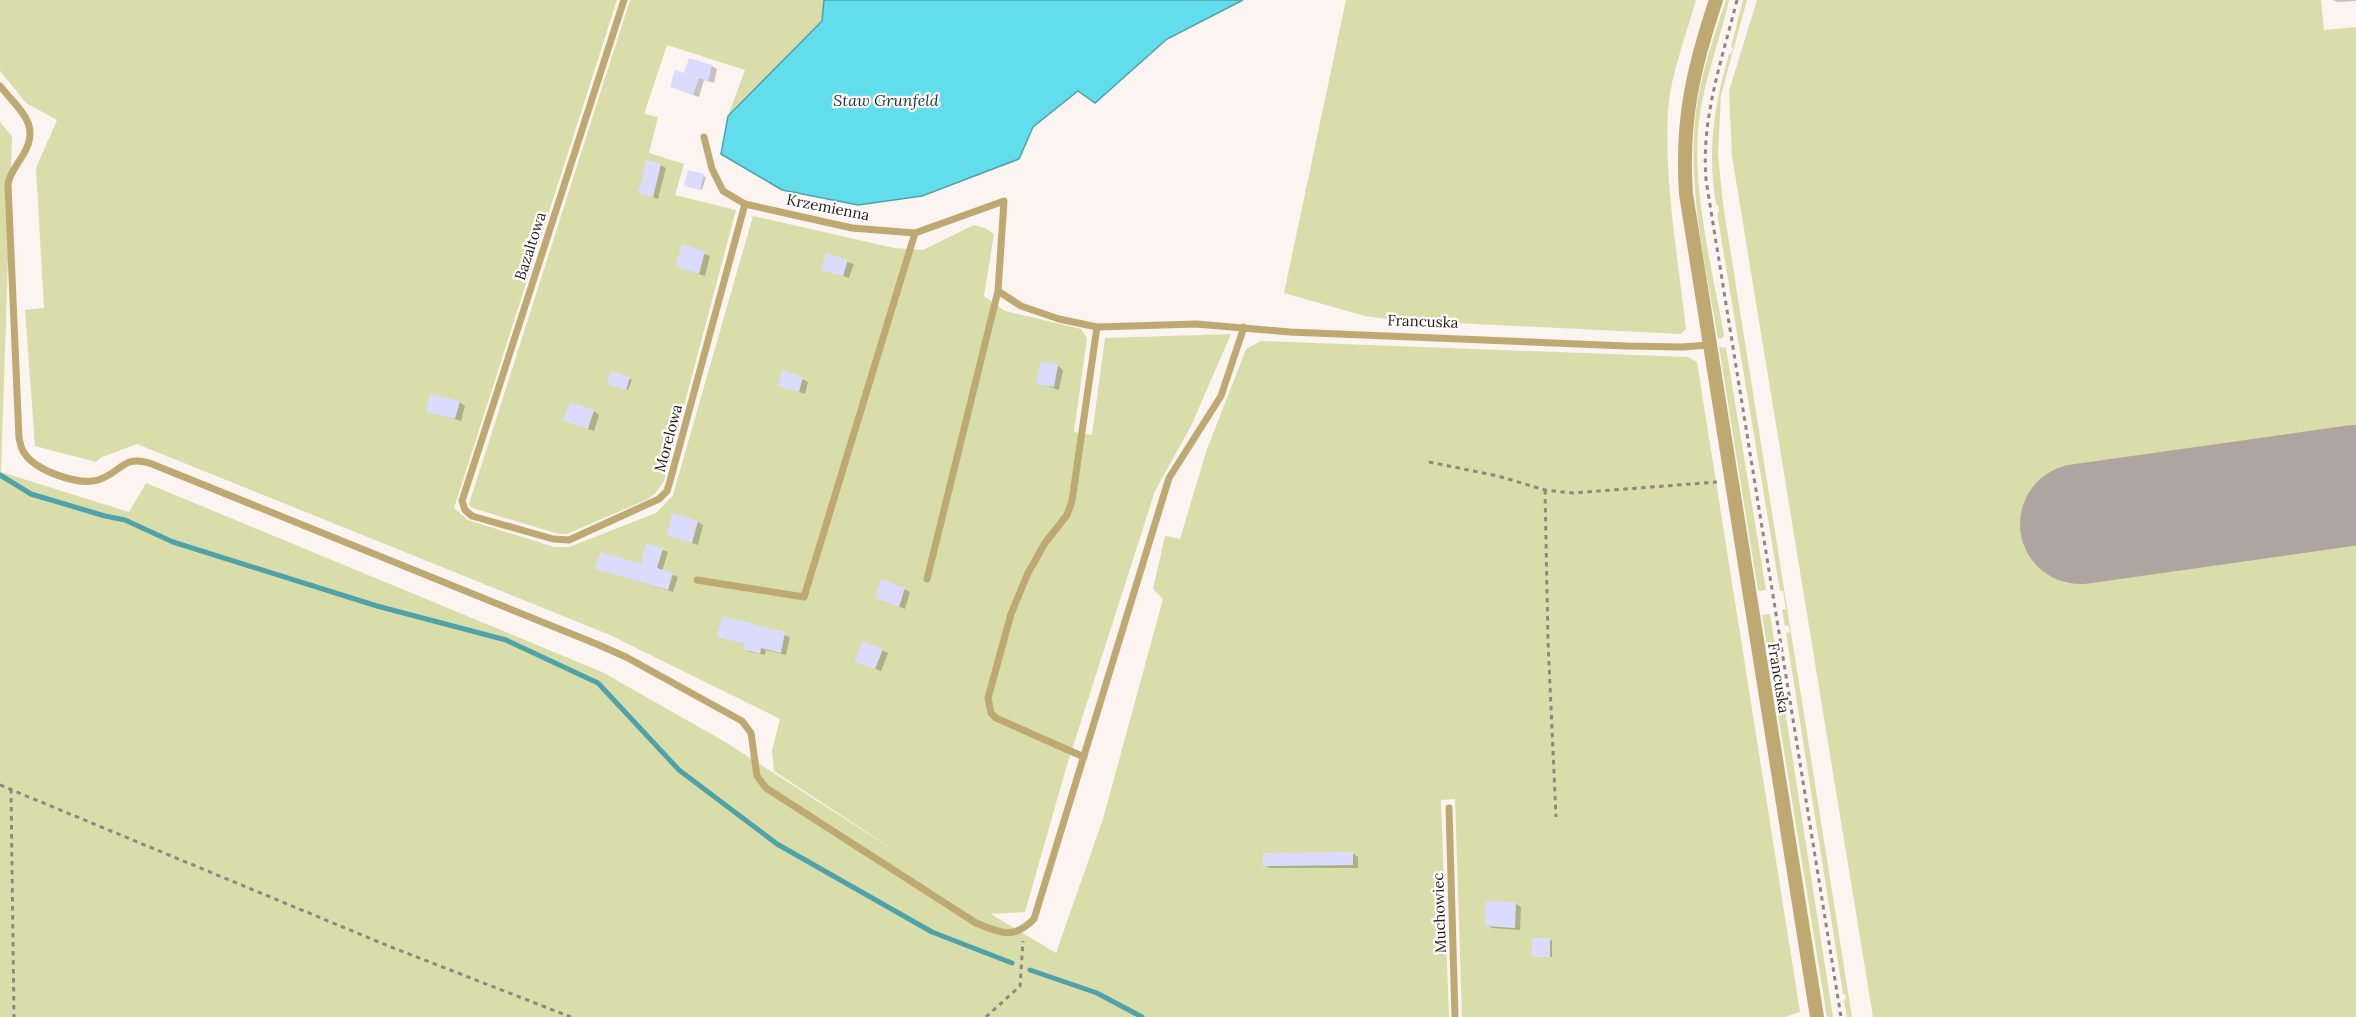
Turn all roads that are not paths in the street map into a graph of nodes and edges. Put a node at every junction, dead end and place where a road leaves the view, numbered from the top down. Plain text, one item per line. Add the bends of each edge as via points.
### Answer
1 (624, 0) edge
2 (1716, 0) edge
3 (0, 86) edge
4 (704, 137) dead end
5 (745, 204) junction
6 (915, 233) junction
7 (998, 291) junction
8 (1097, 327) junction
9 (1244, 327) junction
10 (1709, 345) junction
11 (462, 501) joint
12 (927, 579) dead end
13 (697, 580) dead end
14 (1084, 757) junction
15 (1449, 808) dead end
16 (1455, 1017) edge
17 (1817, 1017) edge

1 - 11 lane, Bazaltowa
2 - 10 street, Francuska via 1692,78 1684,151 1688,211
3 - 14 lane via 29,122 32,133 8,184 19,438 23,452 38,466 82,482 98,480 129,461 140,459 626,657 742,721 751,733 757,776 766,788 976,923 998,932 1015,933 1034,919
4 - 5 lane, Krzemienna via 712,169 723,191
5 - 6 lane, Krzemienna via 852,228
5 - 11 lane, Morelowa via 670,481 659,499 569,540 472,516
6 - 7 lane, Krzemienna via 1004,201
6 - 13 lane via 804,597
7 - 8 lane via 1021,306
7 - 12 lane
8 - 9 lane, Francuska
8 - 14 lane via 1072,501 1067,515 1028,573 1011,614 988,699 996,718
9 - 10 lane, Francuska via 1626,346
9 - 14 lane via 1221,396 1169,478
10 - 17 street, Francuska
15 - 16 lane, Muchowiec

